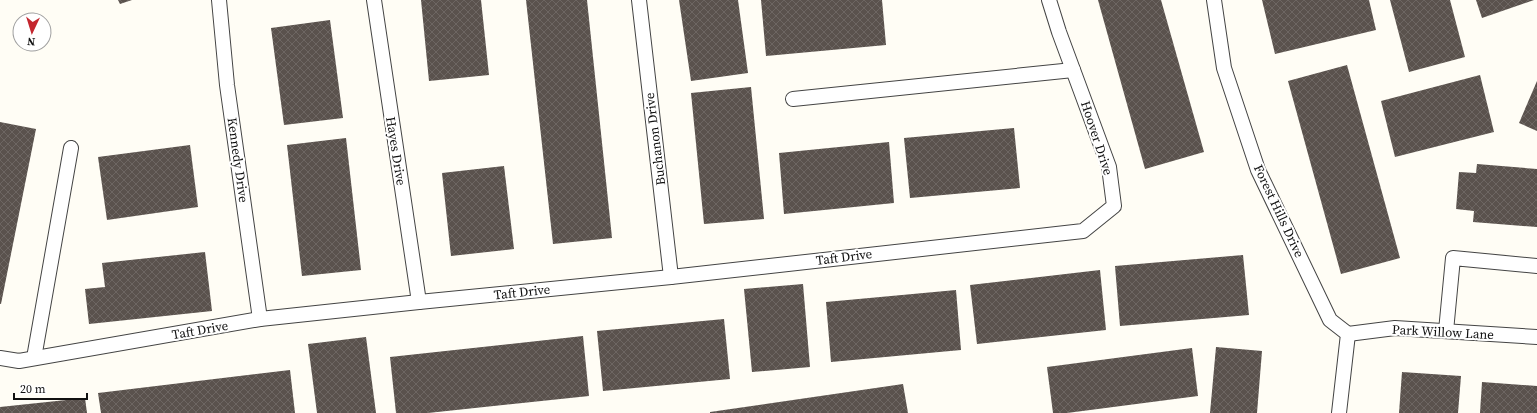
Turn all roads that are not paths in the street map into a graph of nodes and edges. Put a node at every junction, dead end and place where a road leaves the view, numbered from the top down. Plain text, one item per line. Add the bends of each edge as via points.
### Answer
1 (219, 0) edge
2 (374, 0) edge
3 (639, 0) edge
4 (1049, 0) edge
5 (1214, 0) edge
6 (1073, 70) junction
7 (793, 99) dead end
8 (71, 148) dead end
9 (1046, 234) joint
10 (1537, 266) edge
11 (672, 277) junction
12 (419, 302) junction
13 (260, 319) junction
14 (1446, 331) junction
15 (1348, 334) junction
16 (1537, 337) edge
17 (0, 358) edge
18 (34, 358) junction
19 (1339, 413) edge

1 - 13 lane, Kennedy Drive via 227,85
2 - 12 lane, Hayes Drive
3 - 11 lane, Buchanon Drive
4 - 6 lane, Hoover Drive
5 - 15 lane, Forest Hills Drive via 1224,68 1258,170 1330,320
6 - 7 lane
6 - 9 lane, Hoover Drive via 1109,167 1114,206 1083,231
8 - 18 lane
9 - 11 lane, Taft Drive
10 - 14 lane via 1453,258
11 - 12 lane, Taft Drive
12 - 13 lane, Taft Drive
13 - 18 lane, Taft Drive
14 - 15 lane, Park Willow Lane via 1395,328
14 - 16 lane, Park Willow Lane
15 - 19 lane
17 - 18 lane, Taft Drive via 19,361

